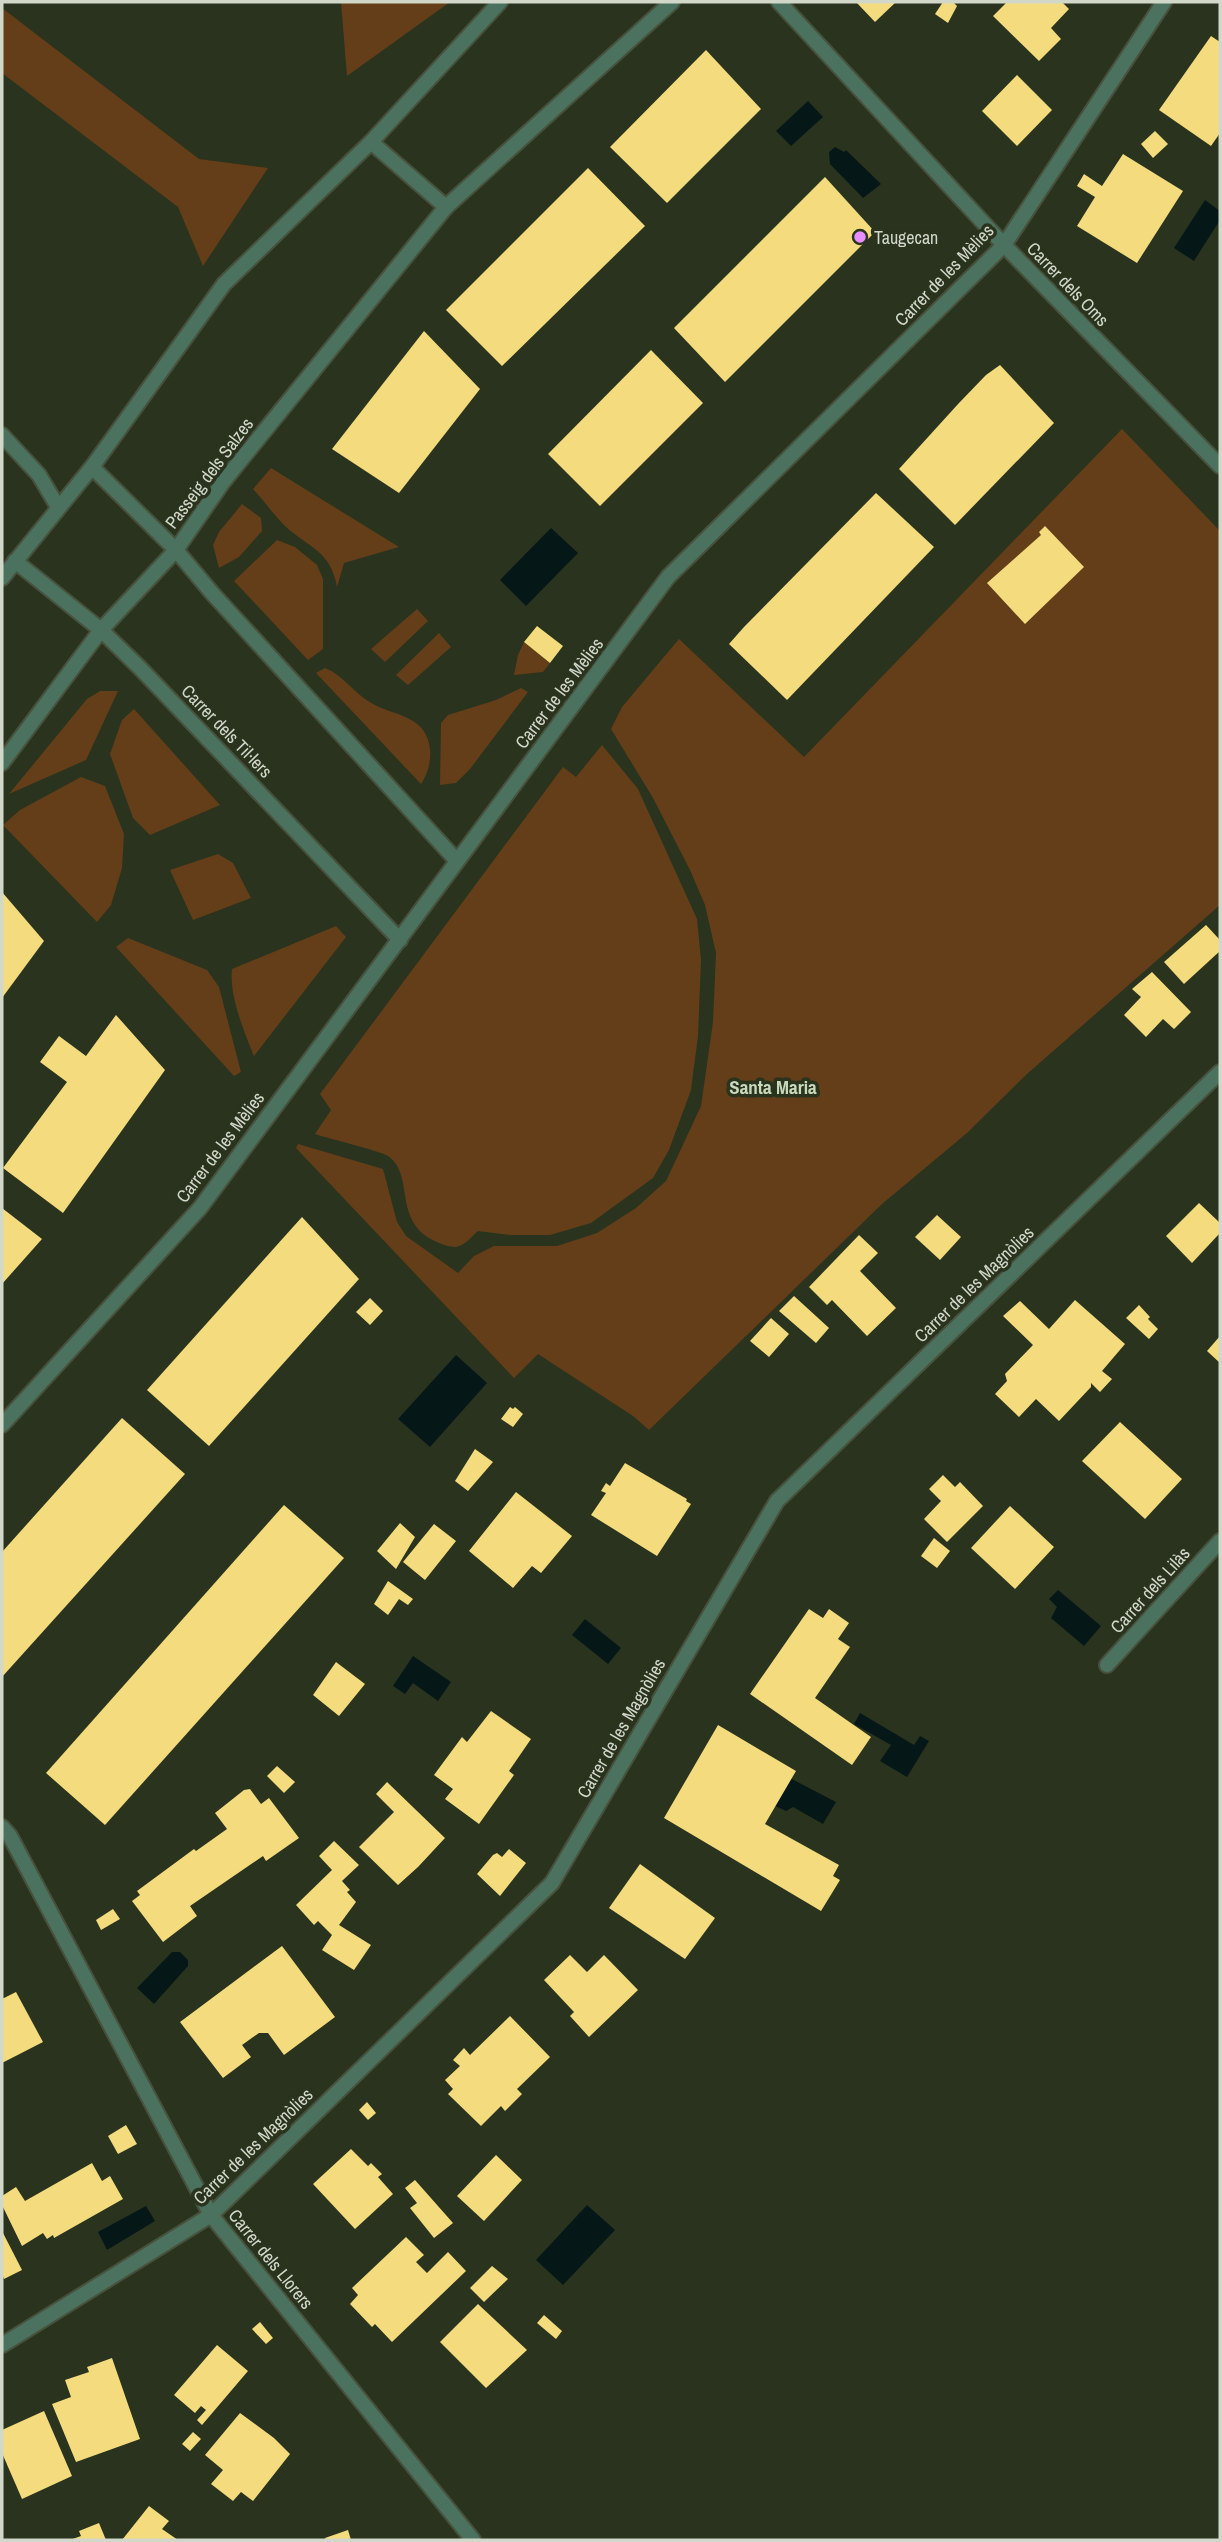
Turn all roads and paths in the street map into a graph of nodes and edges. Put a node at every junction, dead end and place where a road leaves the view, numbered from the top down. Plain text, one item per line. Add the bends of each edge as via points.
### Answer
1 (500, 2) edge
2 (672, 2) edge
3 (779, 2) edge
4 (1164, 2) edge
5 (371, 142) junction
6 (446, 207) junction
7 (1003, 245) junction
8 (2, 435) edge
9 (1220, 466) edge
10 (92, 467) junction
11 (58, 507) junction
12 (176, 550) junction
13 (15, 561) junction
14 (2, 578) edge
15 (101, 631) junction
16 (2, 762) edge
17 (457, 861) junction
18 (400, 940) junction
19 (1220, 1072) edge
20 (2, 1425) edge
21 (1220, 1541) edge
22 (1107, 1665) dead end
23 (2, 1827) edge
24 (211, 2215) junction
25 (2, 2345) edge
26 (473, 2540) edge

1 - 5 street
2 - 6 street, Passeig dels Salzes
3 - 7 street, Carrer dels Oms
4 - 7 street, Carrer de les Mèlies
5 - 6 street
5 - 10 street via 223,284
6 - 12 street, Passeig dels Salzes via 223,482
7 - 9 street, Carrer dels Oms
7 - 17 street, Carrer de les Mèlies via 668,577
8 - 11 street via 39,475
10 - 11 street
10 - 12 street
11 - 13 street
12 - 15 street, Passeig dels Salzes
12 - 17 street
13 - 14 street
13 - 15 street, Carrer dels Til·lers
15 - 16 street, Passeig dels Salzes
15 - 18 street, Carrer dels Til·lers
17 - 18 street, Carrer de les Mèlies
18 - 20 street, Carrer de les Mèlies via 200,1208
19 - 24 street, Carrer de les Magnòlies via 777,1501 552,1883
21 - 22 street, Carrer dels Lilàs
23 - 24 street, Carrer dels Llorers
24 - 25 street, Carrer de les Magnòlies
24 - 26 street, Carrer dels Llorers

